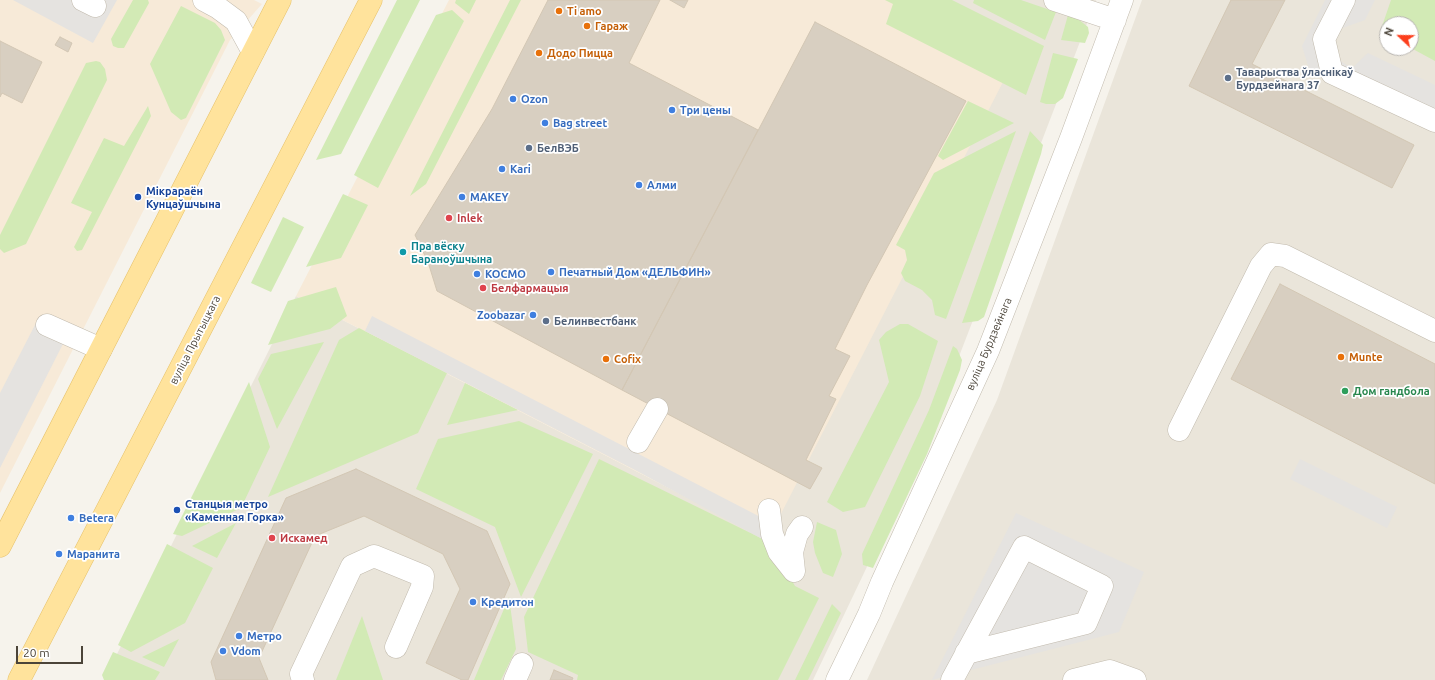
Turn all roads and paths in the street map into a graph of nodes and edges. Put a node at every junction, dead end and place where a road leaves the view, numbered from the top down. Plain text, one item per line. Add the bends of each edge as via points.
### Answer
1 (280, 0) edge
2 (371, 0) edge
3 (1055, 0) edge
4 (1344, 0) edge
5 (214, 2) edge
6 (1119, 10) edge
7 (254, 52) junction
8 (1435, 121) edge
9 (47, 325) dead end
10 (1435, 331) edge
11 (101, 349) junction
12 (657, 409) dead end
13 (1179, 430) dead end
14 (638, 442) dead end
15 (769, 510) dead end
16 (802, 527) dead end
17 (0, 545) edge
18 (396, 647) dead end
19 (966, 653) junction
20 (19, 680) edge
21 (303, 680) edge
22 (836, 680) edge
23 (952, 680) edge
24 (1075, 680) edge
25 (1135, 680) edge

1 - 7 main road
2 - 20 main road, вуліца Прытыцкага
3 - 6 street
4 - 8 street via 1324,39 1332,73
5 - 7 street via 236,21
6 - 22 street, вуліца Бурдзейнага via 988,351 869,614
7 - 11 main road
9 - 11 street
10 - 13 street via 1285,256 1271,254 1261,266
11 - 17 main road
12 - 14 street
15 - 16 street via 772,534 779,552 794,571 792,552
18 - 21 street via 422,587 423,576 374,556 352,566 301,674
19 - 19 street via 1024,547 1102,586 1086,623
19 - 23 street
24 - 25 street via 1110,671

